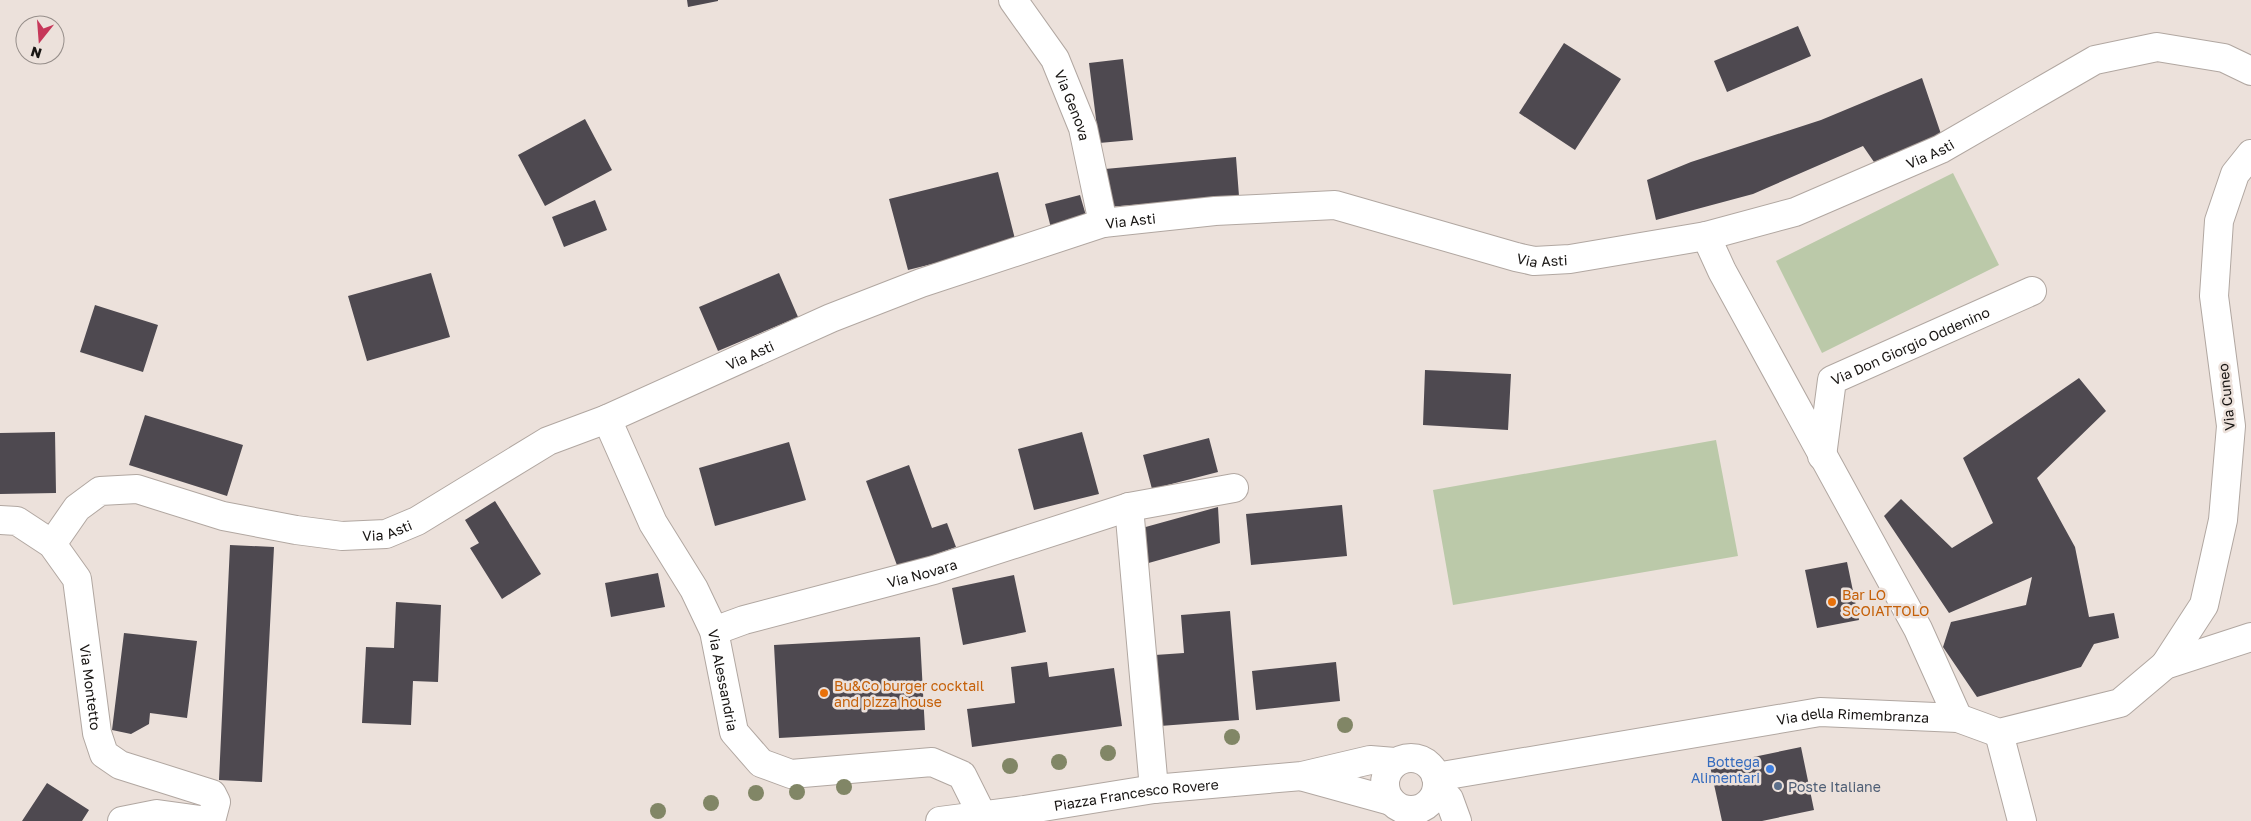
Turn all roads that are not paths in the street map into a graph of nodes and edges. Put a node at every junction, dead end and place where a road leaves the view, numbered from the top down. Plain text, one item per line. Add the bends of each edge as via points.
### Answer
1 (1013, 0) edge
2 (2251, 71) edge
3 (2251, 154) edge
4 (1103, 223) junction
5 (1706, 236) junction
6 (2032, 291) dead end
7 (608, 419) junction
8 (1822, 456) junction
9 (1234, 488) dead end
10 (1129, 507) junction
11 (0, 520) edge
12 (52, 544) junction
13 (714, 631) junction
14 (2251, 637) edge
15 (2165, 665) junction
16 (1958, 718) junction
17 (1999, 732) junction
18 (1396, 762) junction
19 (1302, 776) junction
20 (1437, 782) junction
21 (1154, 789) junction
22 (1410, 811) edge
23 (982, 815) junction
24 (1025, 816) edge
25 (122, 821) edge
26 (210, 821) edge
27 (940, 821) edge
28 (1457, 821) edge
29 (2022, 821) edge

1 - 4 street, Via Genova via 1055,59 1080,120
2 - 5 street, Via Asti via 2224,58 2157,47 2095,60 1941,149 1795,212
3 - 15 street, Via Cuneo via 2234,174 2219,221 2214,296 2231,426 2223,520 2204,604
4 - 5 street, Via Asti via 1215,211 1335,205 1534,261 1570,259
4 - 7 street, Via Asti via 921,283 831,318
5 - 8 street
6 - 8 street, Via Don Giorgio Oddenino via 1832,380
7 - 12 street, Via Asti via 548,442 417,521 386,534 342,536 296,530 223,516 136,489 100,491 77,508
7 - 13 street, Via Alessandria via 653,523 694,589
8 - 16 street via 1918,629
9 - 10 street, Via Novara
10 - 13 street, Via Novara via 934,570 744,620
10 - 21 street
11 - 12 street, Via Montetto via 17,522
12 - 26 street, Via Montetto via 78,579 97,733 104,754 120,765 212,794 216,802
13 - 23 street, Via Alessandria via 734,732 761,763 791,774 932,762 962,775
14 - 15 street
15 - 17 street via 2120,704
16 - 17 street, Via della Rimembranza
16 - 20 street, Via della Rimembranza via 1820,712
17 - 29 street
18 - 19 street, Piazza Francesco Rovere via 1370,760
18 - 20 street via 1403,758 1420,759 1433,770
18 - 22 street via 1389,768 1384,784
19 - 21 street, Piazza Francesco Rovere
19 - 22 street, Piazza Francesco Rovere
20 - 22 street via 1431,801
20 - 28 street via 1449,799
21 - 24 street, Piazza Francesco Rovere
23 - 24 street, Piazza Francesco Rovere
23 - 27 street, Piazza Francesco Rovere
25 - 26 street via 157,814

